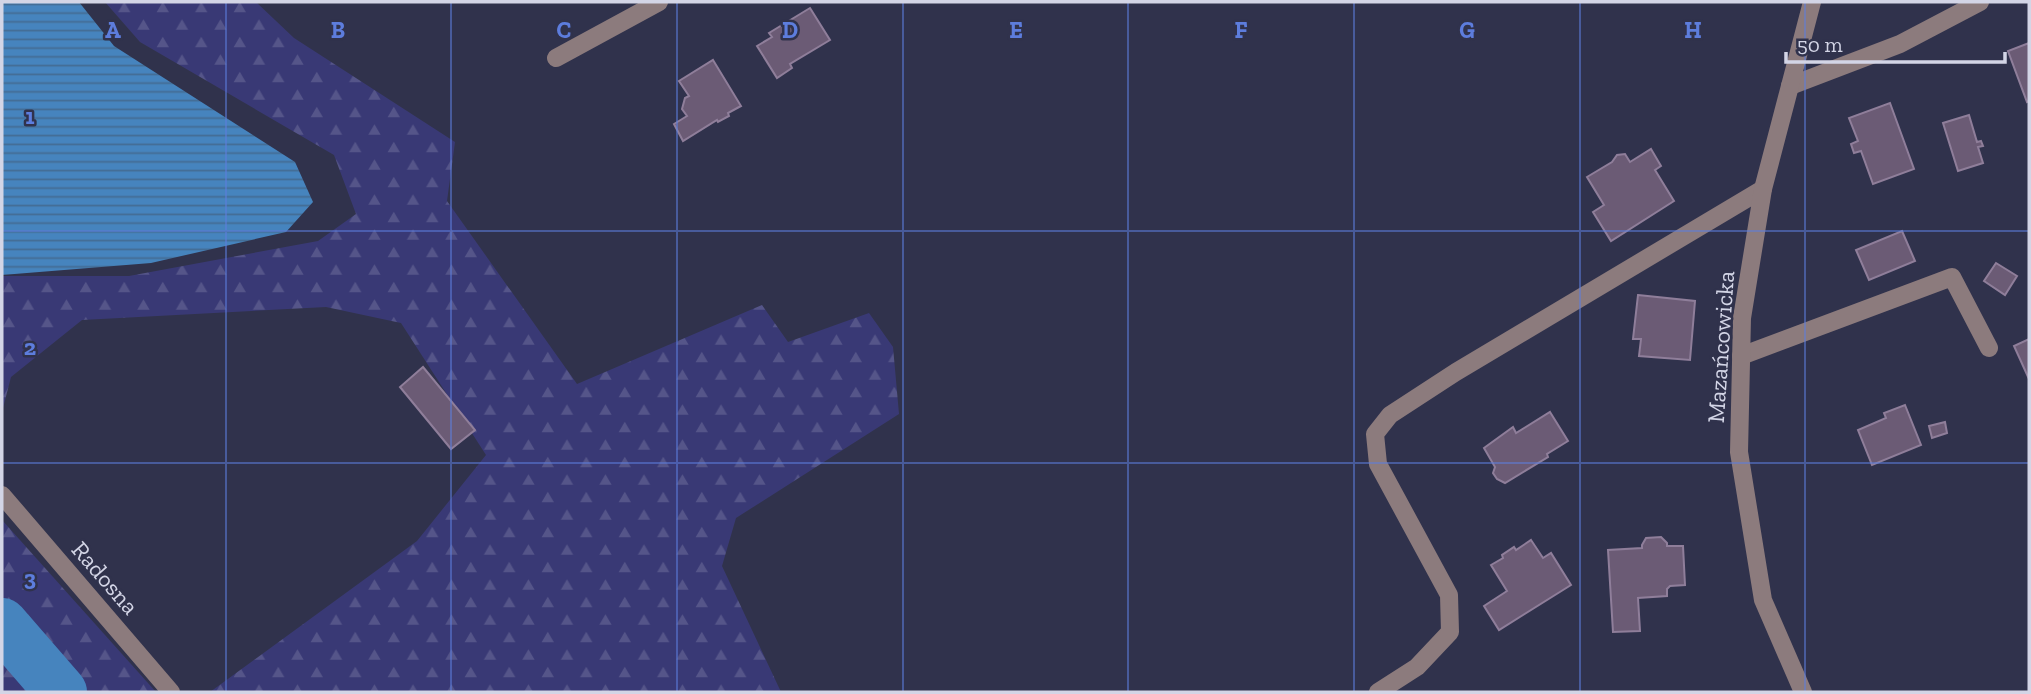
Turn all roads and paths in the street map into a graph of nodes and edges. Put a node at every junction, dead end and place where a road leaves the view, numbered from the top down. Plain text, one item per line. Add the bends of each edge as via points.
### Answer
1 (659, 2) edge
2 (1812, 2) edge
3 (1980, 2) edge
4 (555, 58) dead end
5 (1790, 86) junction
6 (1763, 189) junction
7 (1989, 348) dead end
8 (1741, 356) junction
9 (2, 495) edge
10 (171, 692) edge
11 (1378, 692) edge
12 (1803, 692) edge

1 - 4 street
2 - 5 street, Mazańcowicka
3 - 5 street via 1900,44
5 - 6 street, Mazańcowicka
6 - 8 street, Mazańcowicka via 1742,318
6 - 11 street via 1455,372 1390,415 1375,434 1378,464 1448,595 1450,632 1418,667
7 - 8 street via 1952,277
8 - 12 street, Mazańcowicka via 1739,452 1762,600
9 - 10 street, Radosna

